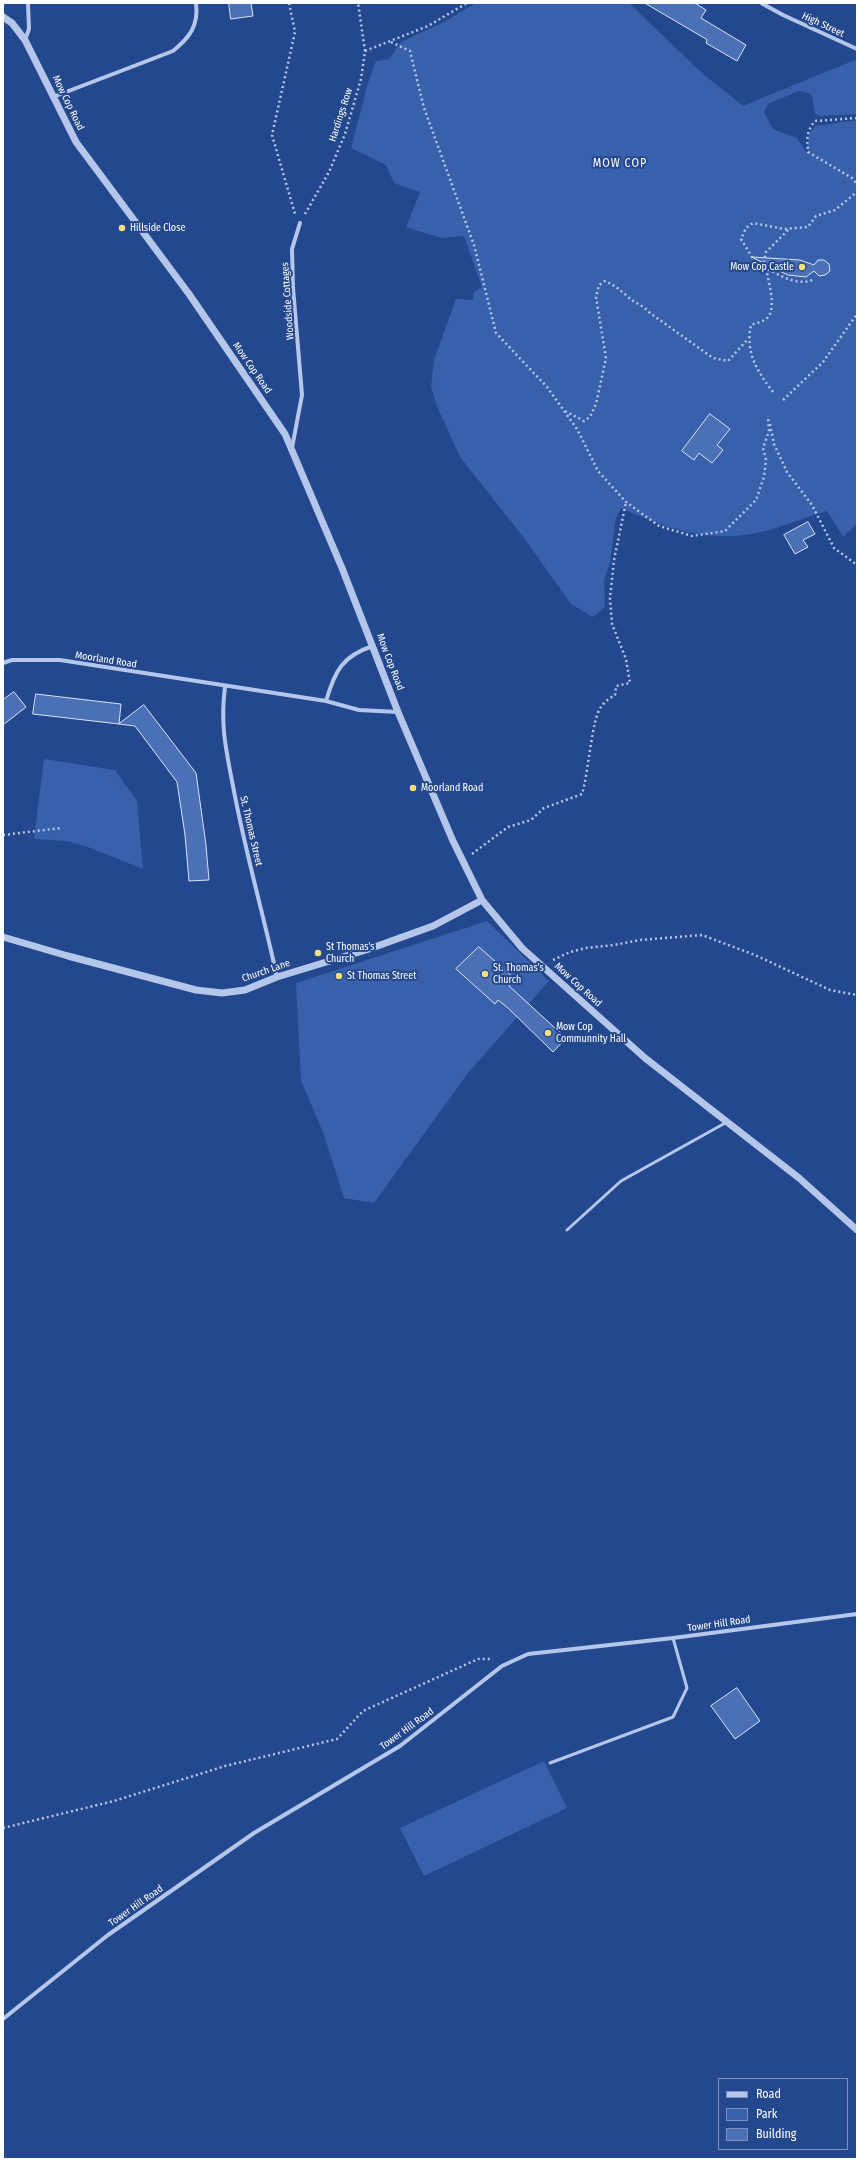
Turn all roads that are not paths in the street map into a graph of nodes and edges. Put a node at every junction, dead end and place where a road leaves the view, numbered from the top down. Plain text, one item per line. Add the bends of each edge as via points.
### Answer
1 (28, 3) edge
2 (196, 3) edge
3 (761, 3) edge
4 (3, 17) edge
5 (25, 40) junction
6 (857, 49) edge
7 (53, 97) junction
8 (300, 223) road end
9 (292, 450) junction
10 (373, 646) junction
11 (3, 663) edge
12 (225, 687) junction
13 (326, 701) junction
14 (398, 712) junction
15 (482, 900) junction
16 (3, 937) edge
17 (277, 977) junction
18 (727, 1122) junction
19 (567, 1230) dead end
20 (857, 1230) edge
21 (857, 1614) edge
22 (673, 1638) junction
23 (550, 1763) dead end
24 (3, 2020) edge

1 - 5 street via 29,29
2 - 7 street via 195,18 189,37 173,51
3 - 6 street, High Street
4 - 5 street, Mow Cop Road via 12,23
5 - 7 street, Mow Cop Road
7 - 9 street, Mow Cop Road via 76,142 189,294 285,434
8 - 9 street, Woodside Cottages via 292,250 292,288 302,395
9 - 10 street, Mow Cop Road
10 - 13 street via 356,651 346,659 336,673
10 - 14 street, Mow Cop Road
11 - 12 street, Moorland Road via 12,660 60,660
12 - 13 street, Moorland Road
12 - 17 street, St. Thomas Street via 222,712 227,756 241,829
13 - 14 street, Moorland Road via 359,710
14 - 15 street, Mow Cop Road
15 - 17 street, Church Lane via 433,926
15 - 18 street, Mow Cop Road via 522,948 645,1058
16 - 17 street, Church Lane via 196,990 222,993 245,990
18 - 19 lane via 621,1181
18 - 20 street, Mow Cop Road via 799,1178
21 - 22 street, Tower Hill Road
22 - 23 lane via 687,1688 673,1717
22 - 24 street, Tower Hill Road via 528,1654 502,1666 400,1746 254,1833 108,1935

